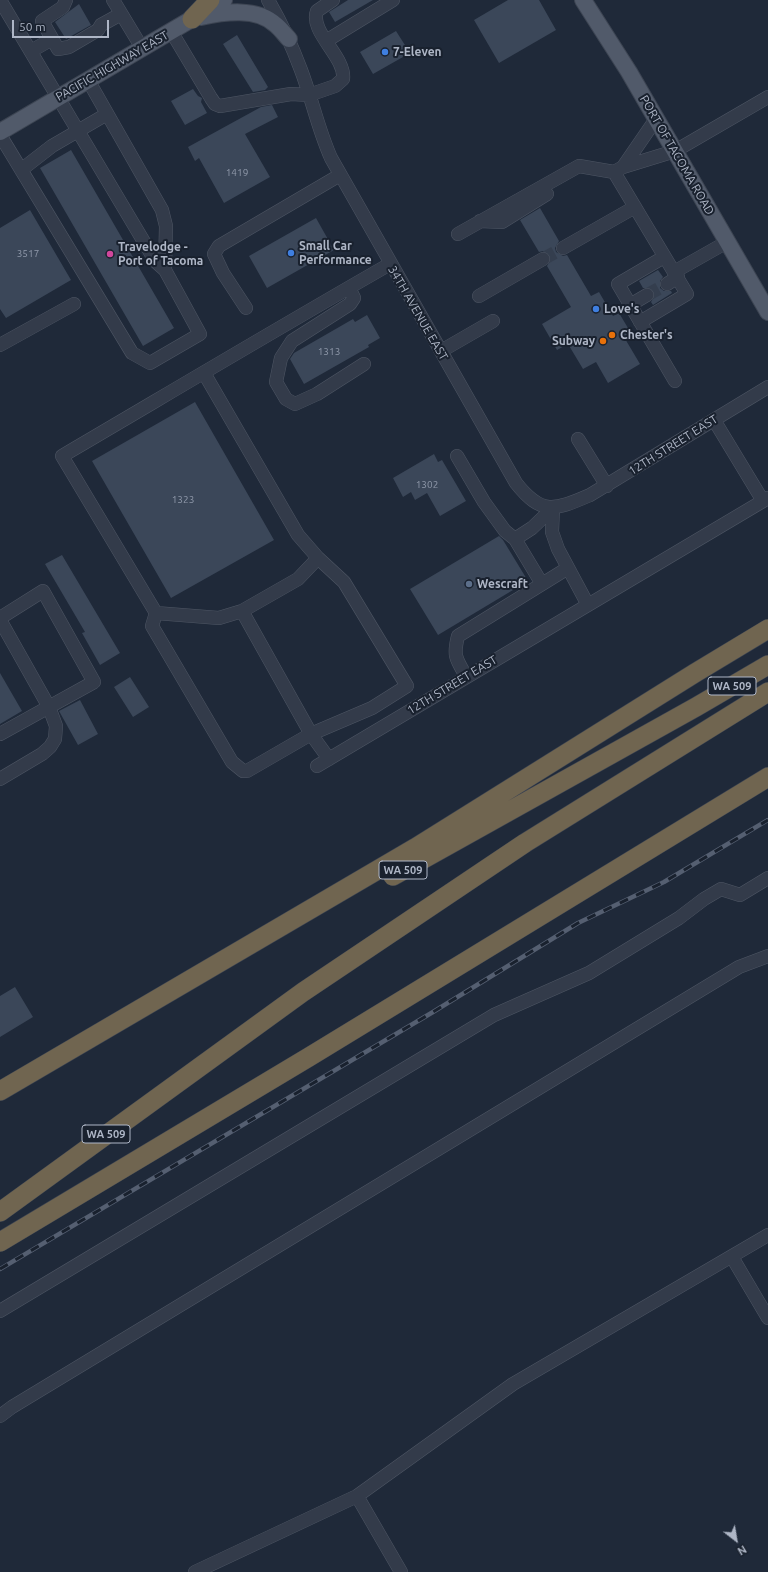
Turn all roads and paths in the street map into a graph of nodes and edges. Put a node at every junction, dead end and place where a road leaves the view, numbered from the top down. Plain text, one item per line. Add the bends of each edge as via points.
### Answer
1 (0, 0) edge
2 (66, 0) edge
3 (113, 0) edge
4 (210, 0) edge
5 (224, 0) edge
6 (268, 0) edge
7 (333, 0) edge
8 (393, 0) edge
9 (583, 0) edge
10 (121, 14) junction
11 (192, 19) junction
12 (171, 31) junction
13 (52, 39) junction
14 (289, 39) junction
15 (326, 41) junction
16 (142, 48) junction
17 (31, 51) junction
18 (88, 80) junction
19 (309, 95) junction
20 (59, 97) junction
21 (768, 97) edge
22 (107, 114) junction
23 (656, 119) junction
24 (79, 130) junction
25 (0, 132) edge
26 (0, 135) edge
27 (675, 151) junction
28 (21, 170) junction
29 (618, 170) junction
30 (340, 175) junction
31 (635, 207) junction
32 (458, 234) dead end
33 (727, 242) junction
34 (563, 248) tunnel mouth
35 (664, 257) junction
36 (543, 259) tunnel mouth
37 (390, 264) junction
38 (165, 270) junction
39 (673, 278) junction
40 (349, 288) junction
41 (647, 295) tunnel mouth
42 (479, 296) dead end
43 (74, 304) dead end
44 (630, 305) junction
45 (246, 308) dead end
46 (768, 312) edge
47 (494, 321) dead end
48 (640, 322) junction
49 (0, 345) edge
50 (441, 351) junction
51 (364, 364) dead end
52 (204, 373) junction
53 (675, 381) dead end
54 (768, 387) edge
55 (714, 420) junction
56 (578, 439) dead end
57 (457, 456) dead end
58 (607, 486) junction
59 (765, 500) edge
60 (553, 508) junction
61 (515, 539) junction
62 (318, 558) junction
63 (568, 568) junction
64 (542, 584) junction
65 (588, 605) junction
66 (242, 611) junction
67 (156, 613) junction
68 (0, 619) edge
69 (768, 629) edge
70 (768, 665) edge
71 (466, 676) junction
72 (407, 686) junction
73 (768, 692) edge
74 (417, 706) junction
75 (49, 707) junction
76 (0, 734) edge
77 (311, 734) junction
78 (329, 759) junction
79 (317, 766) dead end
80 (768, 777) edge
81 (0, 779) edge
82 (768, 878) edge
83 (768, 956) edge
84 (107, 1030) junction
85 (0, 1091) edge
86 (0, 1212) edge
87 (768, 1235) edge
88 (0, 1242) edge
89 (732, 1257) junction
90 (0, 1311) edge
91 (768, 1318) edge
92 (0, 1416) edge
93 (357, 1496) junction
94 (195, 1572) edge
95 (401, 1572) edge

1 - 17 street
2 - 13 street via 62,7 42,21
3 - 10 street
4 - 11 highway
5 - 11 main road, PACIFIC HIGHWAY EAST
6 - 14 street, 34TH AVENUE EAST
7 - 15 street via 321,7 315,16
8 - 15 street
9 - 23 main road, PORT OF TACOMA ROAD
10 - 13 street via 69,48 58,49
10 - 16 street
11 - 12 main road, PACIFIC HIGHWAY EAST
11 - 14 main road via 214,14 249,13 276,24
12 - 16 main road, PACIFIC HIGHWAY EAST
12 - 19 street via 215,104 220,106 291,94
13 - 17 street
14 - 19 street, 34TH AVENUE EAST
15 - 19 street via 342,69 343,79 335,86
16 - 18 main road, PACIFIC HIGHWAY EAST
17 - 20 street
18 - 20 main road, PACIFIC HIGHWAY EAST
18 - 22 street
19 - 30 street, 34TH AVENUE EAST via 323,140
20 - 24 street
20 - 25 main road, PACIFIC HIGHWAY EAST
21 - 27 street
22 - 24 street
22 - 38 street via 162,210 166,226
23 - 27 main road, PORT OF TACOMA ROAD
23 - 29 street
24 - 28 street via 52,146
24 - 38 street via 156,262
26 - 28 street
27 - 29 street
27 - 33 main road, PORT OF TACOMA ROAD
28 - 38 street via 132,353 150,363 200,334
29 - 31 street
29 - 32 street via 579,166
30 - 37 street, 34TH AVENUE EAST
30 - 45 street via 219,246 214,254
31 - 34 street
31 - 35 street
33 - 39 street
33 - 46 main road, PORT OF TACOMA ROAD
35 - 39 street
35 - 44 street via 618,284
36 - 42 street
37 - 40 street
37 - 50 street, 34TH AVENUE EAST
39 - 48 street via 687,294
40 - 51 street via 354,298 350,304 292,341 281,358 276,382 286,399 295,404 317,394
40 - 52 street
41 - 44 street
43 - 49 street
44 - 48 street
47 - 50 street
48 - 53 street
50 - 60 street, 34TH AVENUE EAST via 516,484 527,498 539,506
52 - 62 street via 298,536
52 - 67 street via 62,456
54 - 55 street, 12TH STREET EAST
55 - 58 street, 12TH STREET EAST
55 - 59 street
56 - 58 street
57 - 61 street via 505,531
58 - 60 street, 12TH STREET EAST via 567,505
59 - 65 street, 12TH STREET EAST
60 - 61 street via 532,528
60 - 63 street via 552,532
61 - 64 street
62 - 66 street via 298,579
62 - 72 street via 344,582
63 - 64 street
63 - 65 street
64 - 71 street via 458,636 456,659
65 - 71 street, 12TH STREET EAST
66 - 67 street via 219,618
66 - 77 street
67 - 77 street via 152,626 232,762 242,771 247,771
68 - 75 street
68 - 75 street via 43,591 94,682
69 - 84 highway via 414,848
70 - 84 highway, WA 509 via 478,829
71 - 74 street, 12TH STREET EAST
72 - 74 street
72 - 77 street via 372,708
73 - 86 highway, WA 509 via 525,844 303,992
74 - 78 street, 12TH STREET EAST
75 - 76 street
75 - 81 street via 56,726 55,739 50,747
77 - 78 street
78 - 79 street, 12TH STREET EAST
80 - 88 highway via 303,1061
82 - 90 street via 740,895 721,889 590,973 494,1015
83 - 92 street via 739,967
84 - 85 highway, WA 509
87 - 89 street
89 - 91 street
89 - 93 street via 513,1384
93 - 94 street
93 - 95 street

